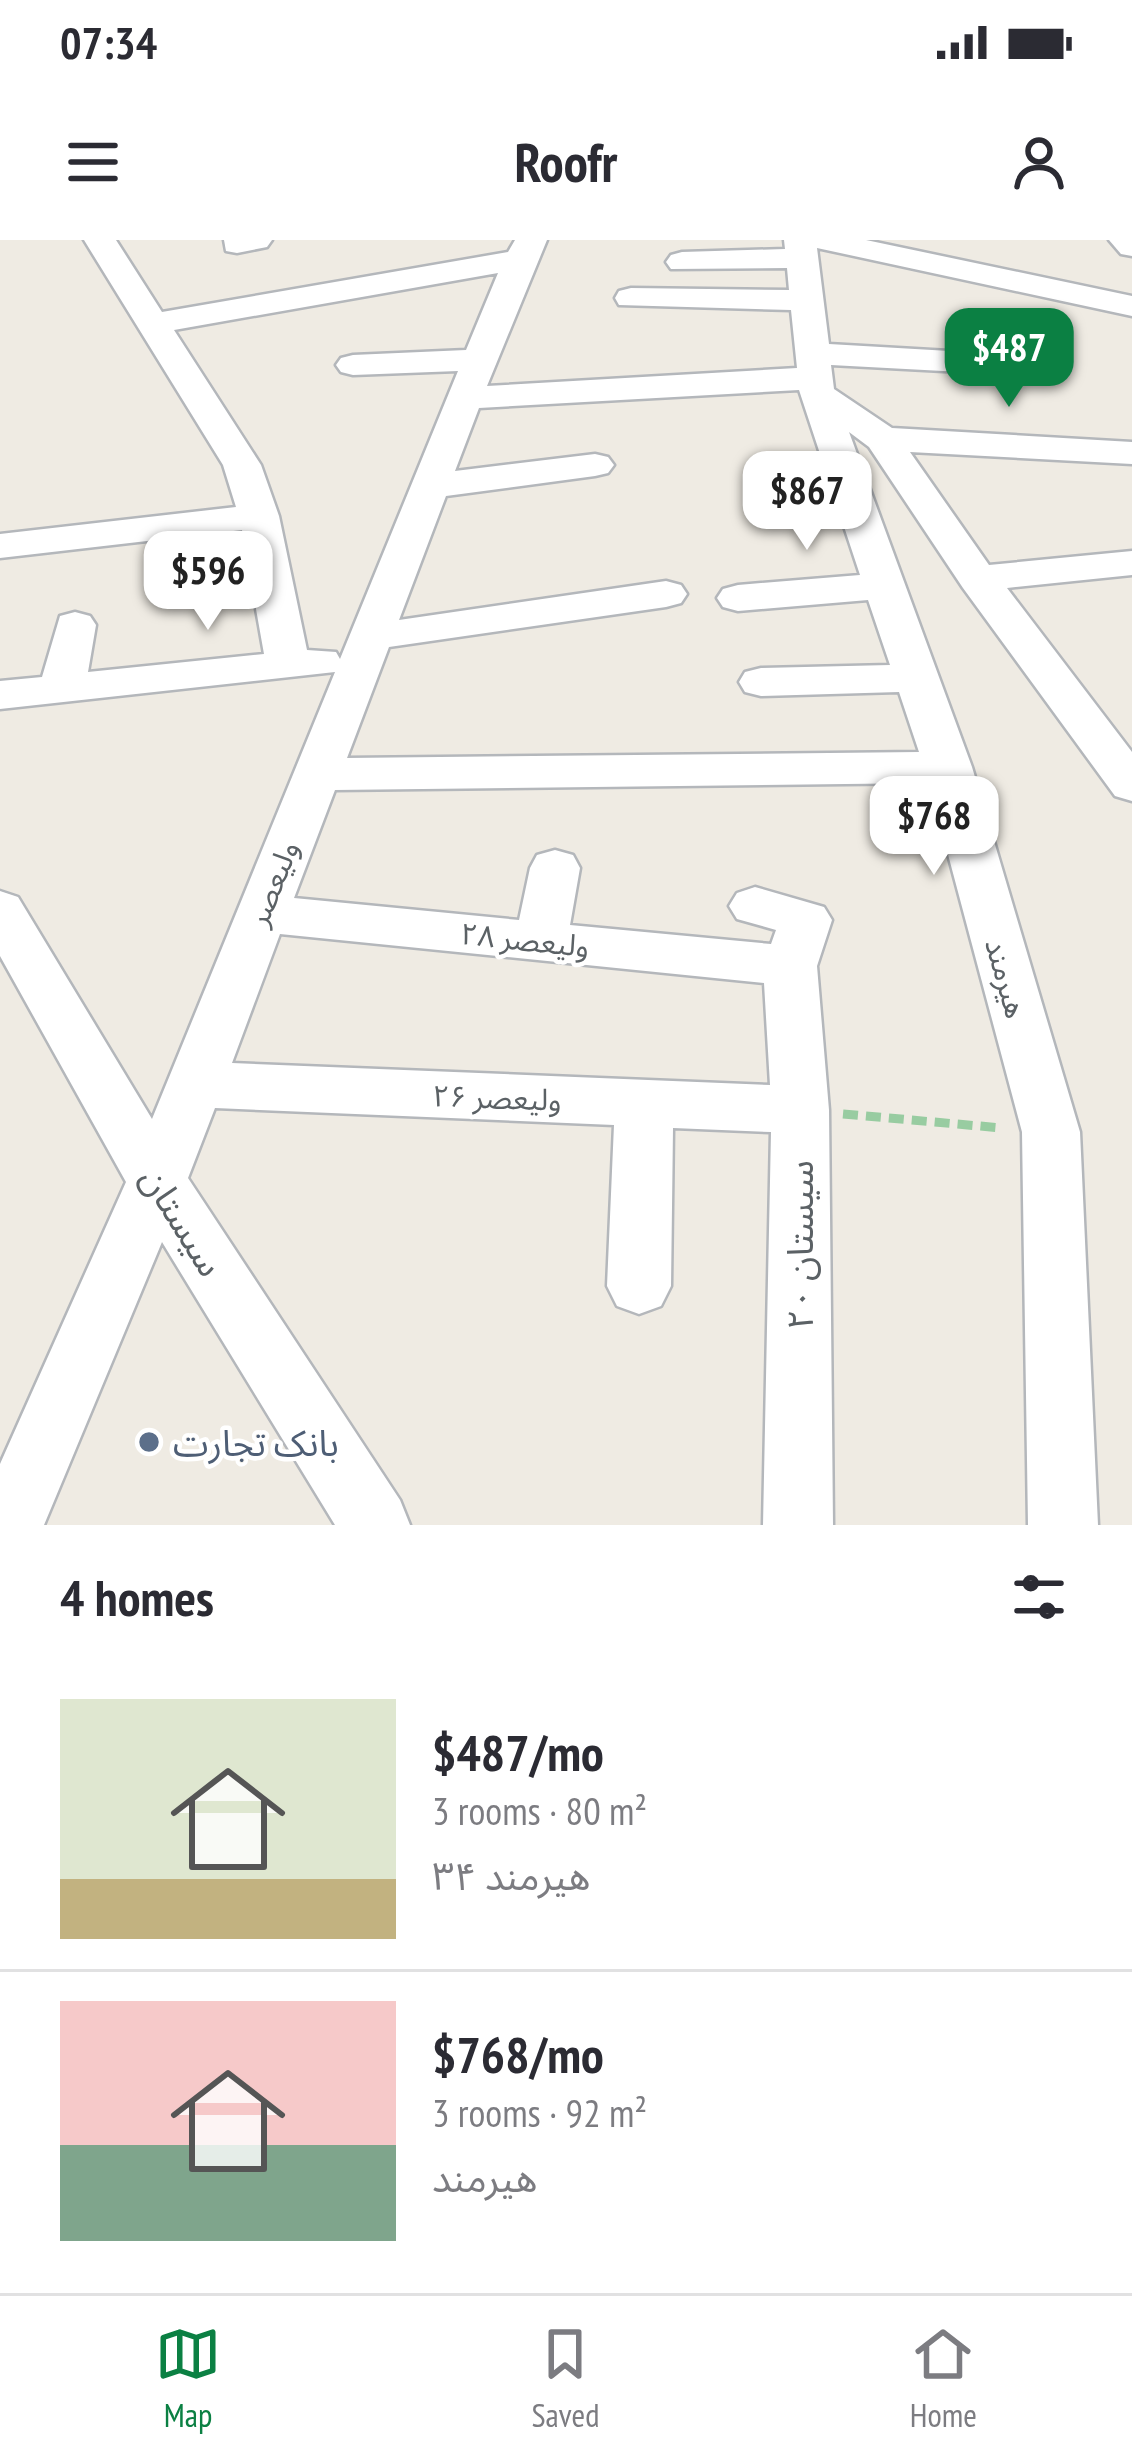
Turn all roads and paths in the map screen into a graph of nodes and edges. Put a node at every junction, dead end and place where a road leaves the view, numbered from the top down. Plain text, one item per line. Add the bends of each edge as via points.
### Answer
1 (100, 240) edge
2 (1125, 240) edge
3 (1132, 247) edge
4 (525, 250) edge
5 (808, 260) edge
6 (682, 262) dead end
7 (631, 298) dead end
8 (1132, 306) edge
9 (154, 323) junction
10 (353, 365) dead end
11 (1018, 365) dead end
12 (816, 375) junction
13 (472, 379) junction
14 (883, 439) junction
15 (1132, 453) edge
16 (596, 464) dead end
17 (430, 486) junction
18 (259, 516) junction
19 (0, 546) edge
20 (1132, 563) edge
21 (978, 579) junction
22 (883, 586) junction
23 (666, 594) dead end
24 (738, 598) dead end
25 (75, 626) dead end
26 (366, 647) junction
27 (288, 666) junction
28 (916, 678) junction
29 (761, 682) dead end
30 (62, 688) junction
31 (0, 695) edge
32 (1117, 744) edge
33 (948, 767) junction
34 (316, 774) junction
35 (1132, 785) edge
36 (555, 868) dead end
37 (755, 906) dead end
38 (0, 910) edge
39 (261, 913) junction
40 (541, 941) junction
41 (790, 966) junction
42 (193, 1084) junction
43 (644, 1103) junction
44 (800, 1110) junction
45 (1051, 1132) junction
46 (157, 1181) junction
47 (639, 1286) dead end
48 (9, 1525) edge
49 (375, 1525) edge
50 (798, 1525) edge
51 (1063, 1525) edge

1 - 9 street
2 - 3 street
4 - 9 street
4 - 13 street, ولیعصر
5 - 6 street
5 - 7 street
5 - 8 street
5 - 12 street, هیرمند
9 - 18 street via 242,465
10 - 13 street
11 - 12 street
12 - 13 street via 642,388
12 - 14 street
12 - 22 street, هیرمند
13 - 17 street, ولیعصر
14 - 15 street
14 - 21 street
16 - 17 street
17 - 26 street, ولیعصر
18 - 19 street
18 - 27 street
20 - 21 street
21 - 32 street
22 - 24 street
22 - 28 street, هیرمند
23 - 26 street via 530,635
25 - 30 street
26 - 27 street
26 - 34 street, ولیعصر
27 - 30 street
28 - 29 street
28 - 33 street, هیرمند
30 - 31 street
32 - 35 street
33 - 34 street
33 - 45 street, هیرمند
34 - 39 street, ولیعصر
36 - 40 street
37 - 41 street, سیستان ۲۰ via 806,920
38 - 46 street, سیستان
39 - 40 street, ولیعصر ۲۸
39 - 42 street, ولیعصر
40 - 41 street, ولیعصر ۲۸
41 - 44 street, سیستان ۲۰
42 - 43 street, ولیعصر ۲۶
42 - 46 street, ولیعصر
43 - 44 street, ولیعصر ۲۶
43 - 47 street
44 - 45 path
44 - 50 street, سیستان ۲۰
45 - 51 street, هیرمند
46 - 48 street, ولیعصر
46 - 49 street, سیستان

